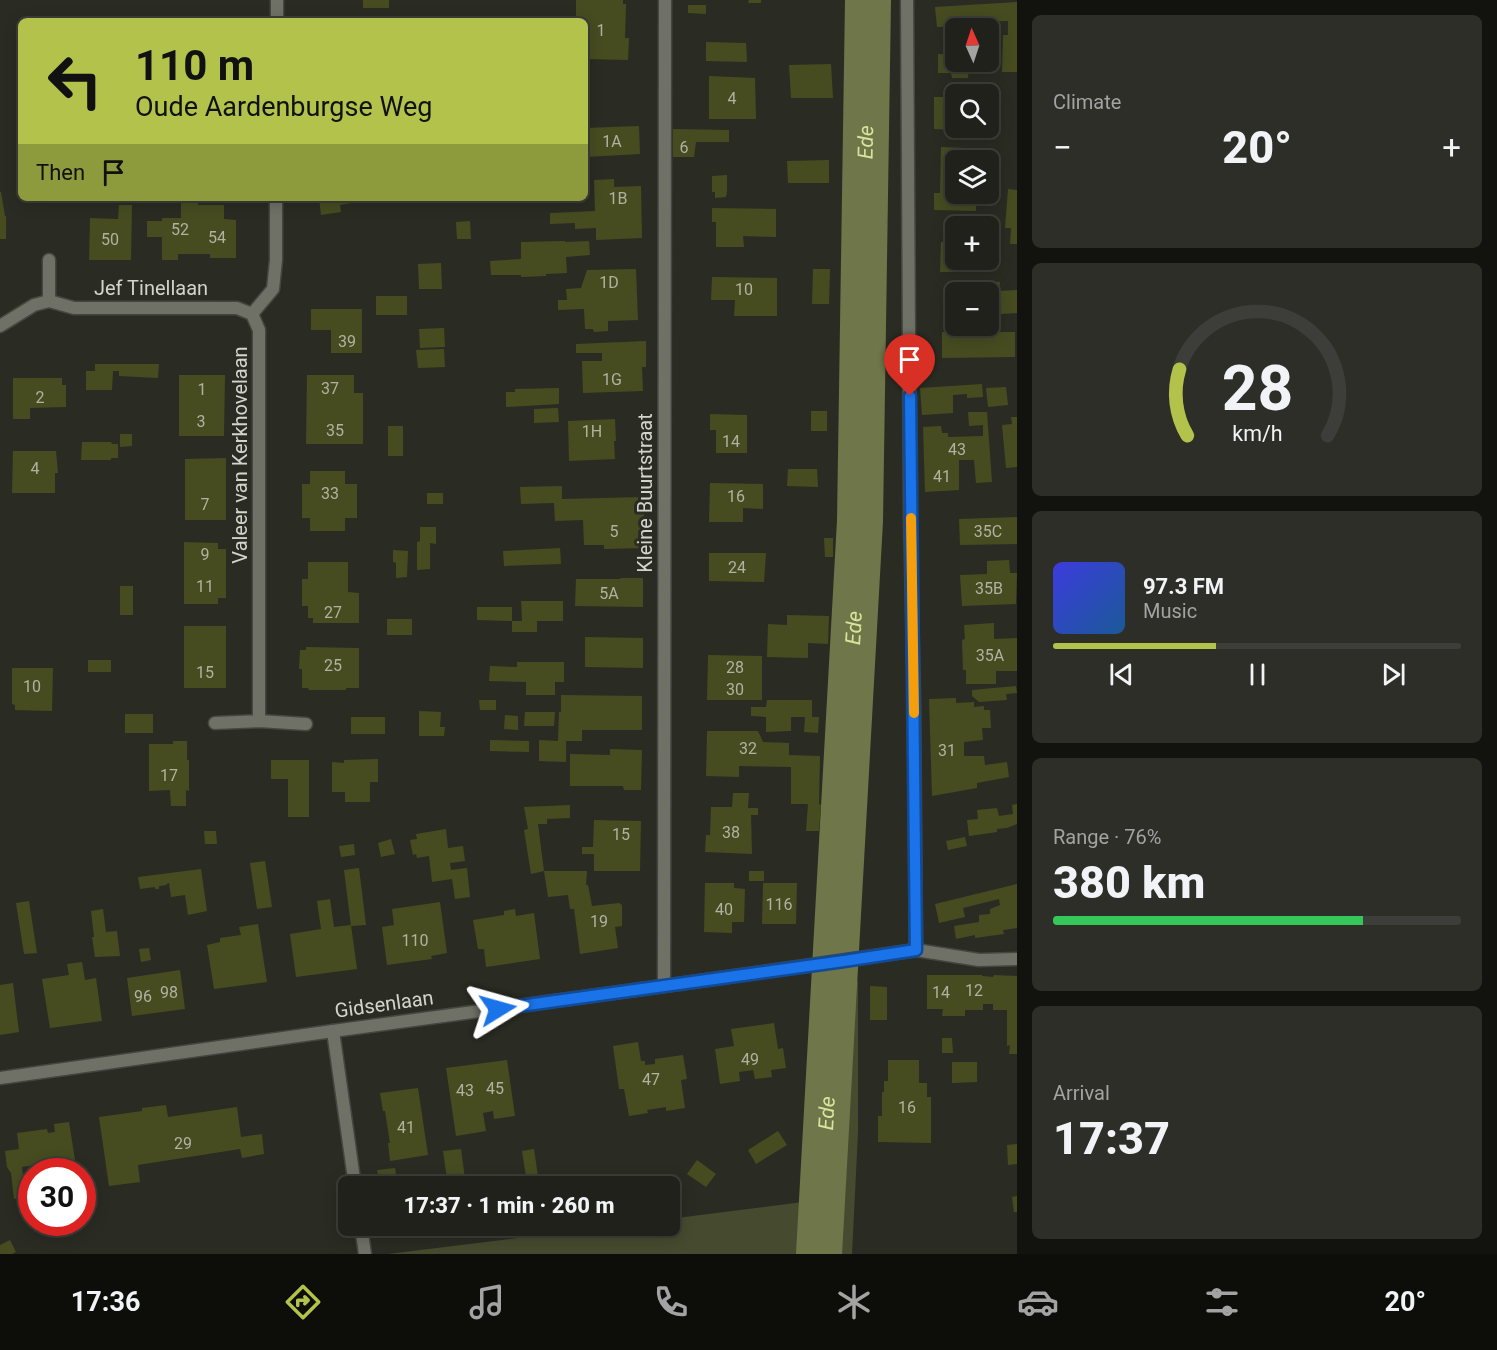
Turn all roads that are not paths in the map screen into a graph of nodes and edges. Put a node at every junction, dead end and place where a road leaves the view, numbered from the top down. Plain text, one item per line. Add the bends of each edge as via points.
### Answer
1 (277, 0) edge
2 (665, 0) edge
3 (907, 0) edge
4 (277, 18) edge
5 (276, 201) edge
6 (49, 260) dead end
7 (49, 301) junction
8 (252, 314) junction
9 (0, 326) edge
10 (259, 721) junction
11 (215, 723) dead end
12 (306, 724) dead end
13 (916, 950) junction
14 (1017, 959) edge
15 (664, 986) junction
16 (333, 1031) junction
17 (0, 1078) edge
18 (354, 1176) edge
19 (362, 1236) edge
20 (365, 1254) edge

1 - 4 street
2 - 15 street, Kleine Buurtstraat
3 - 13 street
5 - 8 street via 273,290
6 - 7 street
7 - 8 street, Jef Tinellaan via 74,308 237,308
7 - 9 street via 34,305
8 - 10 street, Valeer van Kerkhovelaan via 259,330
10 - 11 street
10 - 12 street
13 - 14 street, Gidsenlaan via 978,960
13 - 15 street, Gidsenlaan
15 - 16 street, Gidsenlaan
16 - 17 street, Gidsenlaan
16 - 18 street
19 - 20 street

